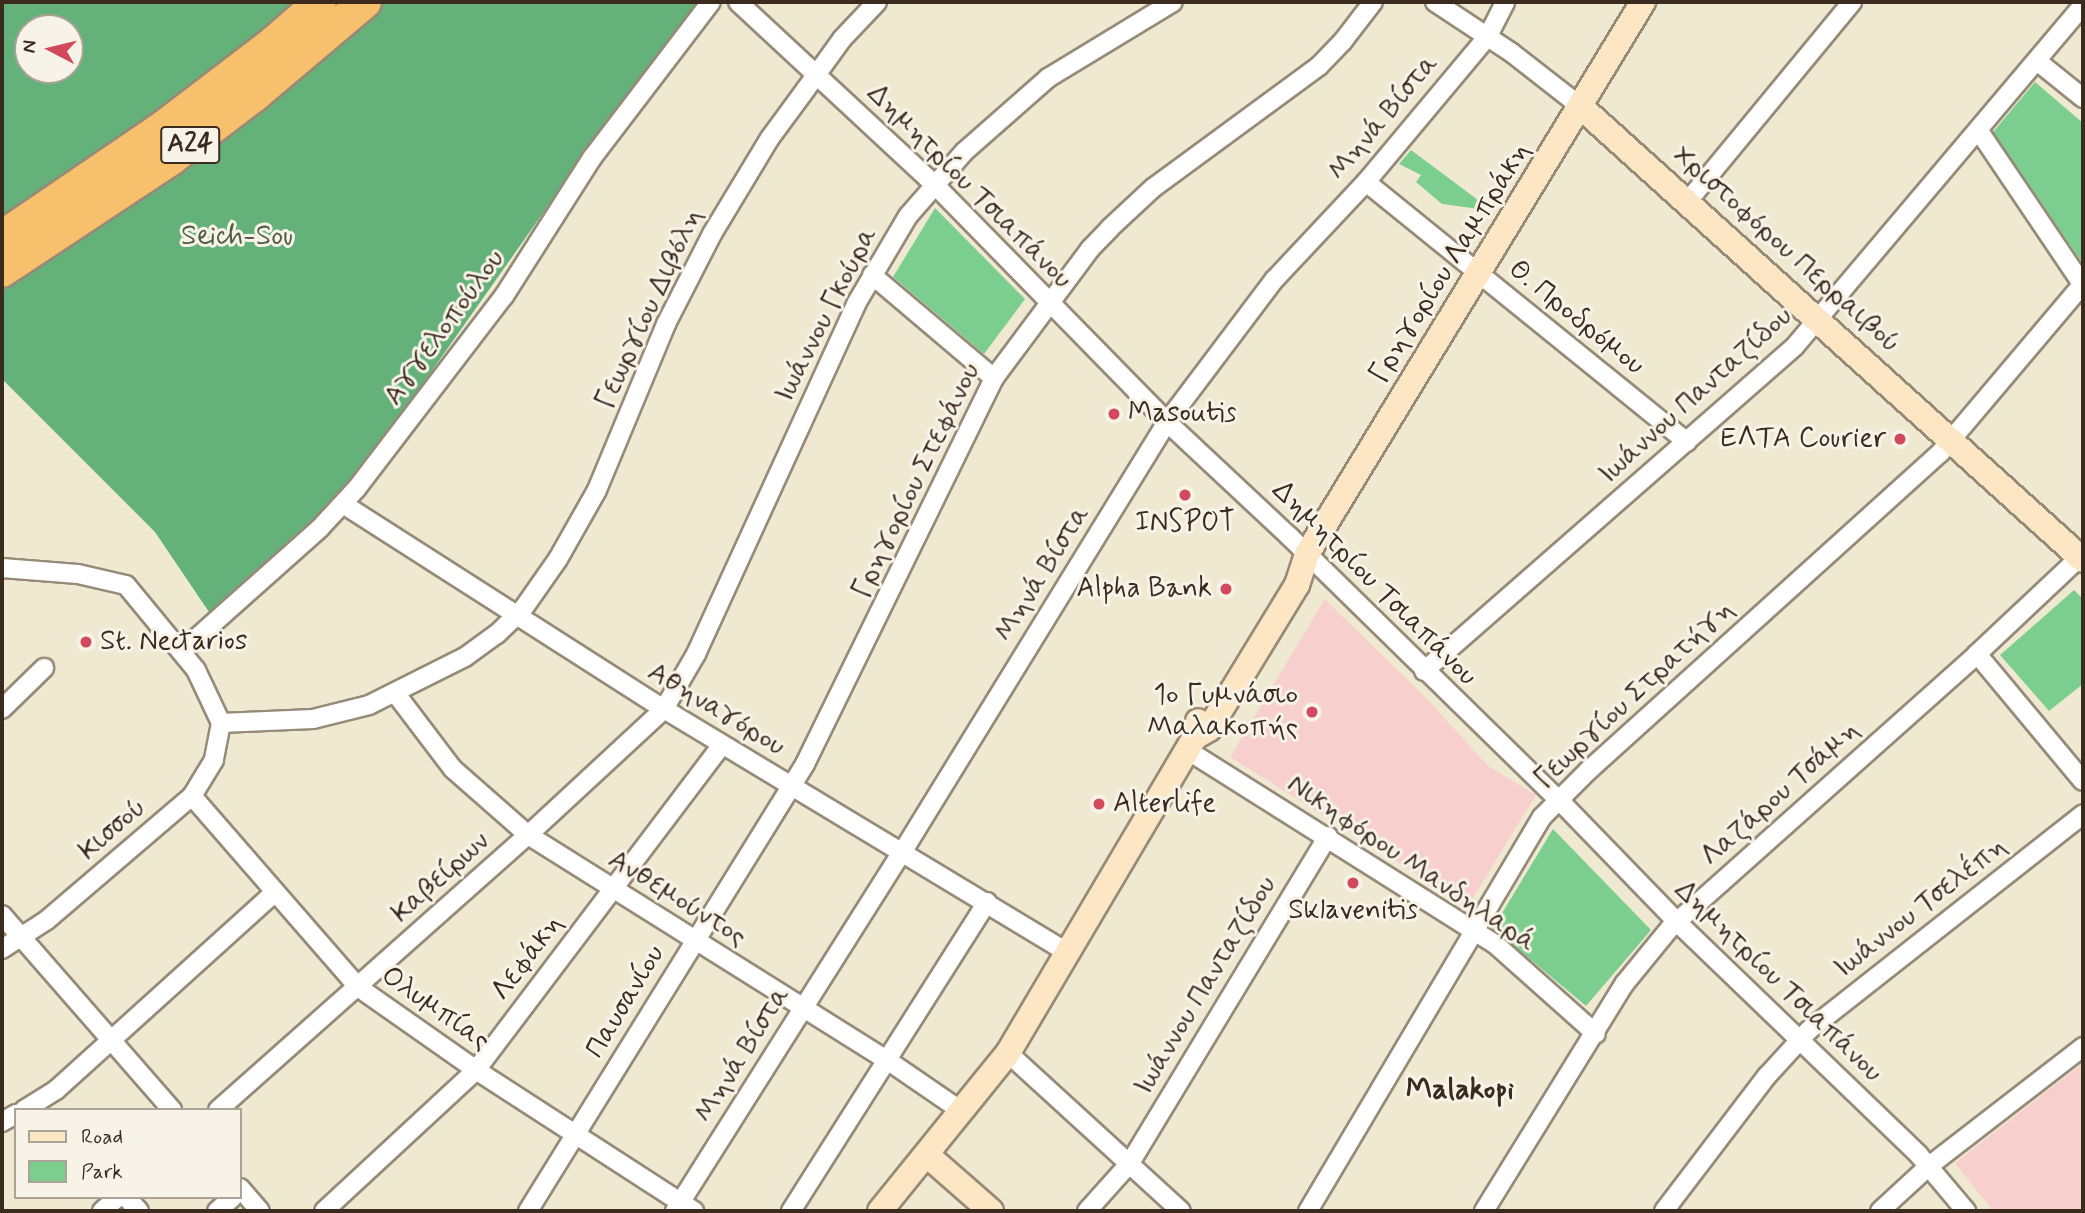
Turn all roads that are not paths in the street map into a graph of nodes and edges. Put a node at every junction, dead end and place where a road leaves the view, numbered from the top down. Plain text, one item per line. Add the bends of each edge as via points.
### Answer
1 (320, 2) edge
2 (365, 2) edge
3 (711, 2) edge
4 (738, 2) edge
5 (877, 2) edge
6 (1173, 2) edge
7 (1373, 2) edge
8 (1434, 2) edge
9 (1506, 2) edge
10 (1643, 2) edge
11 (1852, 2) edge
12 (2083, 5) edge
13 (1488, 36) junction
14 (2037, 61) junction
15 (816, 74) junction
16 (2083, 98) edge
17 (1581, 107) junction
18 (1979, 131) junction
19 (1366, 182) junction
20 (934, 184) junction
21 (1688, 201) junction
22 (2, 237) edge
23 (2, 271) edge
24 (1479, 274) junction
25 (872, 275) junction
26 (2083, 285) edge
27 (1049, 302) junction
28 (1818, 320) junction
29 (994, 378) junction
30 (1167, 422) junction
31 (1953, 439) junction
32 (1687, 443) junction
33 (343, 504) junction
34 (1307, 554) junction
35 (2082, 557) edge
36 (2, 568) edge
37 (515, 617) junction
38 (182, 651) junction
39 (1978, 654) junction
40 (44, 668) dead end
41 (1424, 671) junction
42 (396, 694) junction
43 (2, 709) edge
44 (664, 709) junction
45 (221, 723) junction
46 (1191, 743) junction
47 (722, 745) junction
48 (2083, 781) edge
49 (793, 786) junction
50 (192, 796) junction
51 (1558, 799) junction
52 (2083, 814) edge
53 (528, 835) junction
54 (1328, 836) junction
55 (903, 851) junction
56 (612, 890) junction
57 (275, 892) junction
58 (987, 902) junction
59 (2, 915) edge
60 (1676, 922) junction
61 (1474, 931) junction
62 (19, 938) junction
63 (695, 941) junction
64 (2, 949) edge
65 (1067, 952) junction
66 (358, 987) junction
67 (803, 1007) junction
68 (1596, 1034) junction
69 (1799, 1040) junction
70 (112, 1041) junction
71 (2083, 1046) edge
72 (1008, 1053) junction
73 (887, 1060) junction
74 (475, 1070) junction
75 (36, 1107) edge
76 (170, 1108) edge
77 (220, 1108) edge
78 (963, 1112) junction
79 (576, 1136) junction
80 (927, 1155) junction
81 (1130, 1163) junction
82 (1929, 1166) junction
83 (242, 1195) edge
84 (116, 1199) edge
85 (683, 1208) edge
86 (1175, 1209) edge
87 (102, 1211) edge
88 (260, 1211) edge
89 (324, 1211) edge
90 (528, 1211) edge
91 (791, 1211) edge
92 (880, 1211) edge
93 (991, 1211) edge
94 (1087, 1211) edge
95 (1308, 1211) edge
96 (1484, 1211) edge
97 (1664, 1211) edge
98 (1880, 1211) edge
99 (1966, 1211) edge

1 - 22 highway, Α24 via 162,128
2 - 23 highway, Α24 via 200,137
3 - 33 street, Αγγελοπούλου via 592,158 497,305
4 - 15 street, Δημητρίου Τσιαπάνου
5 - 15 street, Γεωργίου Διβόλη
6 - 20 street, Ιωάννου Γκούρα via 1048,78
7 - 27 street, Γρηγορίου Στεφάνου via 1319,66 1124,214
8 - 13 street, Χριστοφόρου Περραιβού
9 - 13 street, Μηνά Βίστα
10 - 17 main road, Γρηγορίου Λαμπράκη
11 - 21 street
12 - 14 street, Ιωάννου Πανταζίδου
13 - 17 street, Χριστοφόρου Περραιβού
13 - 19 street, Μηνά Βίστα
14 - 16 street
14 - 18 street, Ιωάννου Πανταζίδου
15 - 20 street, Δημητρίου Τσιαπάνου
15 - 37 street, Γεωργίου Διβόλη via 712,234 666,324 597,490 544,580
17 - 21 main road, Χριστοφόρου Περραιβού
17 - 24 main road, Γρηγορίου Λαμπράκη
18 - 26 street
18 - 28 street, Ιωάννου Πανταζίδου
19 - 24 street, Θ. Προδρόμου
19 - 30 street, Μηνά Βίστα via 1274,280
20 - 25 street, Ιωάννου Γκούρα
20 - 27 street, Δημητρίου Τσιαπάνου
21 - 28 main road, Χριστοφόρου Περραιβού
24 - 32 street, Θ. Προδρόμου
24 - 34 main road, Γρηγορίου Λαμπράκη
25 - 29 street
25 - 44 street, Ιωάννου Γκούρα via 696,654
26 - 31 street, Γεωργίου Στρατήγη
27 - 29 street, Γρηγορίου Στεφάνου
27 - 30 street, Δημητρίου Τσιαπάνου
28 - 31 main road, Χριστοφόρου Περραιβού
28 - 32 street, Ιωάννου Πανταζίδου
29 - 49 street, Γρηγορίου Στεφάνου
30 - 34 street, Δημητρίου Τσιαπάνου
30 - 55 street, Μηνά Βίστα
31 - 35 main road, Χριστοφόρου Περραιβού
31 - 51 street, Γεωργίου Στρατήγη
32 - 41 street, Ιωάννου Πανταζίδου
33 - 37 street, Αθηναγόρου
33 - 38 street, Αγγελοπούλου
34 - 41 street, Δημητρίου Τσιαπάνου
34 - 46 main road, Γρηγορίου Λαμπράκη via 1284,574 1198,721
35 - 39 street, Λαζάρου Τσάμη
36 - 38 street via 121,582 139,597
37 - 42 street, Γεωργίου Διβόλη via 465,657
37 - 44 street, Αθηναγόρου
38 - 45 street via 204,681
39 - 48 street
39 - 60 street, Λαζάρου Τσάμη
40 - 43 street
41 - 51 street, Δημητρίου Τσιαπάνου
42 - 45 street, Γεωργίου Διβόλη via 313,719
42 - 53 street, Ανθεμούντος via 453,769
44 - 47 street, Αθηναγόρου
44 - 53 street, Καβείρων
45 - 50 street, Κισσού via 214,760
46 - 54 street, Νικηφόρου Μανδηλαρά
46 - 65 main road, Γρηγορίου Λαμπράκη
47 - 49 street, Αθηναγόρου
47 - 56 street, Λεφάκη
49 - 55 street, Αθηναγόρου
49 - 63 street, Παυσανίου
50 - 57 street, Ολυμπίας
50 - 62 street, Κισσού via 65,905
51 - 60 street, Δημητρίου Τσιαπάνου
51 - 61 street, Γεωργίου Στρατήγη via 1537,825
52 - 69 street, Ιωάννου Τσελέπη
53 - 56 street, Ανθεμούντος
53 - 66 street, Καβείρων
54 - 61 street, Νικηφόρου Μανδηλαρά
54 - 81 street, Ιωάννου Πανταζίδου
55 - 58 street, Αθηναγόρου
55 - 67 street, Μηνά Βίστα
56 - 63 street, Ανθεμούντος
56 - 74 street, Λεφάκη
57 - 66 street, Ολυμπίας
57 - 70 street
58 - 65 street, Αθηναγόρου
58 - 73 street
59 - 62 street
60 - 68 street, Λαζάρου Τσάμη via 1625,983
60 - 69 street, Δημητρίου Τσιαπάνου
61 - 68 street, Νικηφόρου Μανδηλαρά via 1499,947
61 - 95 street, Γεωργίου Στρατήγη
62 - 64 street, Κισσού
62 - 70 street
63 - 67 street, Ανθεμούντος
63 - 79 street, Παυσανίου
65 - 72 main road, Γρηγορίου Λαμπράκη
66 - 74 street, Ολυμπίας
66 - 77 street, Καβείρων
67 - 73 street, Ανθεμούντος
67 - 85 street, Μηνά Βίστα
68 - 96 street, Λαζάρου Τσάμη
69 - 82 street, Δημητρίου Τσιαπάνου
69 - 97 street, Ιωάννου Τσελέπη
70 - 75 street
70 - 76 street
71 - 82 street
72 - 78 main road, Γρηγορίου Λαμπράκη
72 - 81 street
73 - 78 street, Ανθεμούντος
73 - 91 street
74 - 79 street, Ολυμπίας
74 - 89 street, Λεφάκη
78 - 80 main road, Γρηγορίου Λαμπράκη
79 - 85 street, Ολυμπίας
79 - 90 street, Παυσανίου
80 - 92 main road, Γρηγορίου Λαμπράκη
80 - 93 main road
81 - 86 street
81 - 94 street, Ιωάννου Πανταζίδου
82 - 98 street
82 - 99 street, Δημητρίου Τσιαπάνου
83 - 88 street
84 - 87 street

